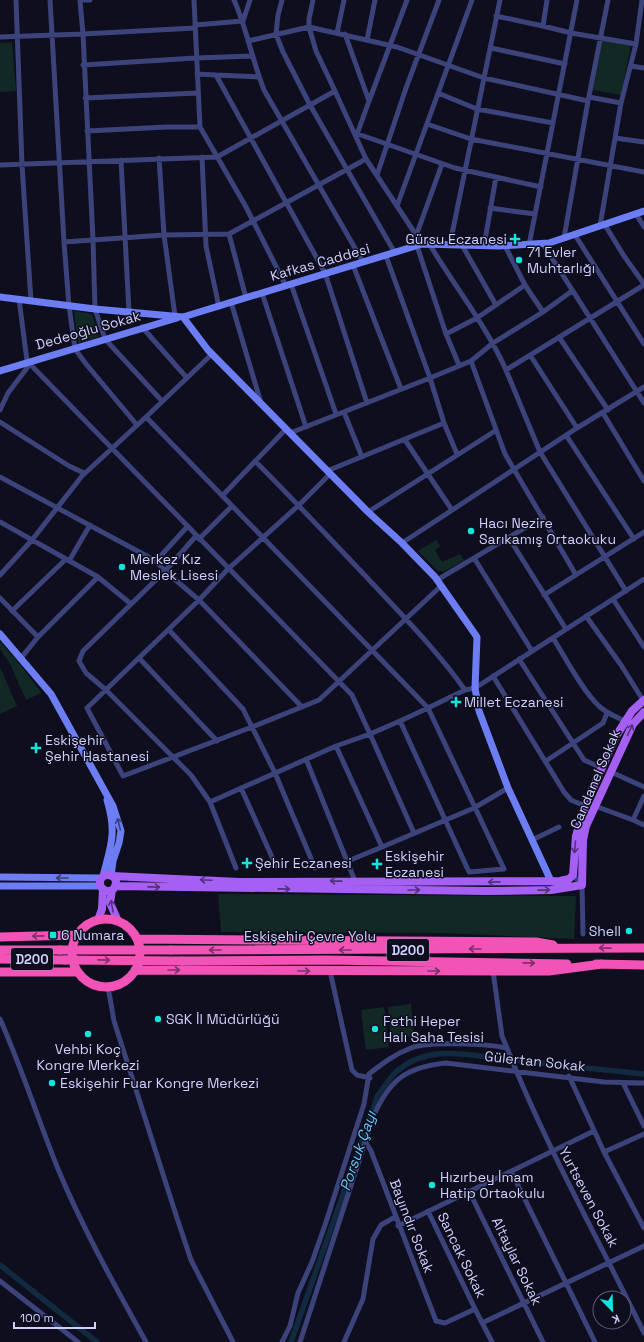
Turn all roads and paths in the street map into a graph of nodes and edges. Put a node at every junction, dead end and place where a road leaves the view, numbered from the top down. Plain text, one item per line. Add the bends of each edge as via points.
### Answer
1 (16, 0) edge
2 (50, 0) edge
3 (80, 0) edge
4 (90, 0) edge
5 (194, 0) edge
6 (234, 0) edge
7 (250, 0) edge
8 (282, 0) edge
9 (313, 0) edge
10 (344, 0) edge
11 (375, 0) edge
12 (406, 0) edge
13 (439, 0) edge
14 (472, 0) edge
15 (500, 0) edge
16 (547, 0) edge
17 (577, 0) edge
18 (608, 0) edge
19 (642, 0) edge
20 (496, 16) junction
21 (244, 21) junction
22 (195, 26) junction
23 (543, 26) junction
24 (309, 27) junction
25 (337, 32) junction
26 (570, 33) junction
27 (83, 34) junction
28 (276, 34) junction
29 (345, 34) junction
30 (52, 35) junction
31 (0, 36) edge
32 (17, 36) junction
33 (601, 36) junction
34 (367, 40) junction
35 (248, 41) junction
36 (636, 44) junction
37 (389, 45) junction
38 (491, 48) junction
39 (419, 55) junction
40 (252, 56) junction
41 (196, 58) junction
42 (565, 64) junction
43 (83, 65) junction
44 (449, 66) junction
45 (631, 66) junction
46 (644, 68) edge
47 (197, 74) junction
48 (216, 75) junction
49 (259, 77) junction
50 (484, 78) junction
51 (334, 91) junction
52 (198, 93) junction
53 (438, 93) junction
54 (559, 93) junction
55 (86, 98) junction
56 (589, 99) junction
57 (369, 101) junction
58 (621, 103) junction
59 (310, 105) junction
60 (477, 109) junction
61 (281, 121) junction
62 (553, 123) junction
63 (427, 124) junction
64 (200, 127) junction
65 (87, 131) junction
66 (357, 136) junction
67 (252, 138) junction
68 (615, 138) junction
69 (471, 139) junction
70 (644, 142) edge
71 (387, 143) junction
72 (416, 154) junction
73 (547, 154) junction
74 (202, 157) junction
75 (217, 157) junction
76 (159, 158) junction
77 (366, 159) junction
78 (121, 160) junction
79 (577, 160) junction
80 (89, 162) junction
81 (58, 164) junction
82 (442, 164) junction
83 (0, 165) edge
84 (22, 165) junction
85 (610, 165) junction
86 (348, 170) junction
87 (466, 170) junction
88 (644, 172) edge
89 (377, 174) junction
90 (496, 177) junction
91 (318, 186) junction
92 (541, 187) junction
93 (288, 203) junction
94 (396, 206) junction
95 (490, 208) junction
96 (644, 211) edge
97 (535, 214) junction
98 (636, 214) junction
99 (253, 221) junction
100 (602, 225) junction
101 (644, 227) edge
102 (205, 234) junction
103 (229, 234) junction
104 (164, 235) junction
105 (575, 235) junction
106 (416, 236) junction
107 (124, 237) junction
108 (564, 238) junction
109 (93, 240) junction
110 (64, 242) junction
111 (450, 244) junction
112 (543, 244) junction
113 (419, 245) junction
114 (430, 245) junction
115 (462, 245) junction
116 (529, 245) junction
117 (484, 246) junction
118 (505, 246) junction
119 (395, 253) junction
120 (386, 256) junction
121 (364, 262) junction
122 (354, 265) junction
123 (325, 273) junction
124 (525, 284) junction
125 (289, 285) junction
126 (644, 285) edge
127 (572, 291) junction
128 (262, 293) junction
129 (0, 296) edge
130 (246, 298) junction
131 (19, 299) junction
132 (31, 301) junction
133 (618, 301) junction
134 (231, 302) junction
135 (496, 305) junction
136 (69, 306) junction
137 (219, 307) junction
138 (95, 310) junction
139 (129, 312) junction
140 (543, 312) junction
141 (175, 316) junction
142 (183, 317) junction
143 (477, 318) junction
144 (589, 319) junction
145 (142, 327) junction
146 (446, 334) junction
147 (559, 337) junction
148 (105, 339) junction
149 (494, 343) junction
150 (644, 344) edge
151 (76, 349) junction
152 (212, 354) junction
153 (530, 355) junction
154 (471, 361) junction
155 (28, 362) junction
156 (459, 365) junction
157 (0, 370) edge
158 (506, 370) junction
159 (187, 378) junction
160 (430, 378) junction
161 (644, 387) edge
162 (401, 390) junction
163 (637, 392) junction
164 (162, 401) junction
165 (367, 403) junction
166 (644, 403) edge
167 (262, 404) junction
168 (0, 410) edge
169 (606, 411) junction
170 (344, 412) junction
171 (336, 414) junction
172 (146, 417) junction
173 (0, 422) edge
174 (444, 423) junction
175 (137, 425) junction
176 (306, 426) junction
177 (577, 428) junction
178 (288, 431) junction
179 (495, 431) junction
180 (566, 435) junction
181 (405, 440) junction
182 (110, 448) junction
183 (540, 452) junction
184 (457, 454) junction
185 (362, 457) junction
186 (255, 461) junction
187 (513, 470) junction
188 (84, 473) junction
189 (329, 473) junction
190 (427, 473) junction
191 (0, 477) edge
192 (644, 481) edge
193 (222, 496) junction
194 (299, 505) junction
195 (232, 506) junction
196 (57, 507) junction
197 (452, 510) junction
198 (368, 512) junction
199 (543, 517) junction
200 (0, 522) edge
201 (90, 525) junction
202 (187, 527) junction
203 (644, 532) edge
204 (198, 538) junction
205 (262, 538) junction
206 (509, 538) junction
207 (634, 539) junction
208 (32, 540) junction
209 (402, 543) junction
210 (604, 557) junction
211 (474, 558) junction
212 (68, 560) junction
213 (156, 561) junction
214 (228, 569) junction
215 (165, 571) junction
216 (0, 575) edge
217 (576, 575) junction
218 (98, 577) junction
219 (643, 582) edge
220 (439, 583) junction
221 (626, 591) junction
222 (544, 595) junction
223 (0, 598) edge
224 (613, 599) junction
225 (199, 600) junction
226 (131, 604) junction
227 (12, 611) junction
228 (586, 616) junction
229 (406, 619) junction
230 (566, 629) junction
231 (169, 630) junction
232 (0, 634) edge
233 (38, 637) junction
234 (554, 638) junction
235 (644, 647) edge
236 (373, 651) junction
237 (532, 651) junction
238 (21, 658) junction
239 (139, 658) junction
240 (519, 659) junction
241 (493, 676) junction
242 (338, 682) junction
243 (475, 688) junction
244 (106, 690) junction
245 (465, 690) junction
246 (644, 700) edge
247 (302, 707) junction
248 (428, 708) junction
249 (644, 712) edge
250 (607, 713) junction
251 (400, 721) junction
252 (625, 721) junction
253 (252, 728) junction
254 (370, 734) junction
255 (217, 741) junction
256 (573, 743) junction
257 (336, 746) junction
258 (173, 758) junction
259 (306, 759) junction
260 (546, 761) junction
261 (602, 768) junction
262 (611, 772) junction
263 (275, 773) junction
264 (644, 787) edge
265 (241, 788) junction
266 (508, 788) junction
267 (644, 796) edge
268 (210, 802) junction
269 (585, 806) junction
270 (595, 806) junction
271 (474, 808) junction
272 (444, 820) junction
273 (633, 820) junction
274 (644, 825) edge
275 (558, 827) dead end
276 (414, 833) junction
277 (532, 840) junction
278 (382, 847) junction
279 (348, 862) junction
280 (276, 866) dead end
281 (236, 868) dead end
282 (315, 868) dead end
283 (573, 875) junction
284 (0, 877) edge
285 (105, 880) junction
286 (355, 881) junction
287 (551, 881) junction
288 (582, 885) junction
289 (0, 886) edge
290 (113, 888) junction
291 (98, 920) junction
292 (118, 921) junction
293 (583, 934) dead end
294 (77, 935) junction
295 (0, 937) edge
296 (137, 939) junction
297 (644, 948) edge
298 (582, 949) junction
299 (0, 950) edge
300 (0, 959) edge
301 (602, 964) junction
302 (644, 965) edge
303 (135, 970) junction
304 (330, 971) junction
305 (493, 971) junction
306 (0, 972) edge
307 (78, 972) junction
308 (108, 987) junction
309 (0, 1020) edge
310 (507, 1048) junction
311 (516, 1071) junction
312 (569, 1076) junction
313 (370, 1078) junction
314 (623, 1083) junction
315 (644, 1084) edge
316 (644, 1126) edge
317 (594, 1131) junction
318 (644, 1134) edge
319 (365, 1141) junction
320 (552, 1151) junction
321 (604, 1152) junction
322 (511, 1171) junction
323 (469, 1191) junction
324 (428, 1211) junction
325 (395, 1217) junction
326 (398, 1226) junction
327 (644, 1228) edge
328 (644, 1246) edge
329 (610, 1263) junction
330 (0, 1281) edge
331 (566, 1283) junction
332 (524, 1304) junction
333 (475, 1309) junction
334 (482, 1323) junction
335 (644, 1333) edge
336 (78, 1342) edge
337 (146, 1342) edge
338 (233, 1342) edge
339 (282, 1342) edge
340 (300, 1342) edge
341 (344, 1342) edge
342 (492, 1342) edge
343 (543, 1342) edge
344 (595, 1342) edge

1 - 32 street
2 - 30 street
3 - 4 street
3 - 27 street
5 - 22 street
6 - 21 street
7 - 21 street
8 - 28 street
9 - 24 street
10 - 25 street
11 - 34 street
12 - 37 street
13 - 39 street
14 - 44 street
15 - 20 street
16 - 23 street
17 - 26 street
18 - 33 street
19 - 36 street
20 - 23 street
20 - 38 street
21 - 22 street
21 - 35 street
22 - 27 street
22 - 41 street
23 - 26 street
24 - 25 street
24 - 28 street
24 - 51 street
25 - 29 street
26 - 33 street
26 - 42 street
27 - 30 street
27 - 43 street
28 - 35 street
28 - 59 street
29 - 34 street
29 - 57 street
30 - 32 street
30 - 81 street
31 - 32 street
32 - 84 street
33 - 36 street
33 - 56 street
34 - 37 street
35 - 40 street
36 - 45 street
37 - 39 street
37 - 57 street
38 - 42 street
38 - 50 street
39 - 44 street
39 - 71 street
40 - 41 street
40 - 49 street
41 - 43 street
41 - 47 street
42 - 54 street
43 - 55 street
44 - 50 street
44 - 53 street
45 - 46 street
45 - 58 street
47 - 48 street
47 - 52 street
48 - 49 street
48 - 67 street
49 - 61 street
50 - 54 street
50 - 60 street
51 - 59 street
51 - 66 street
52 - 55 street
52 - 64 street
53 - 60 street
53 - 63 street
54 - 56 street
54 - 62 street
55 - 65 street
56 - 58 street
56 - 79 street
57 - 66 street
58 - 68 street
59 - 61 street
59 - 86 street
60 - 62 street
60 - 69 street
61 - 67 street
61 - 91 street
62 - 73 street
63 - 69 street
63 - 72 street
64 - 65 street
64 - 75 street
65 - 80 street
66 - 71 street
66 - 77 street
67 - 75 street
67 - 93 street
68 - 70 street
68 - 85 street
69 - 73 street
69 - 87 street
71 - 72 street
71 - 89 street
72 - 82 street
72 - 94 street
73 - 79 street
73 - 92 street
74 - 75 street
74 - 76 street
74 - 102 street
75 - 99 street
76 - 78 street
76 - 104 street
77 - 86 street
77 - 89 street
78 - 80 street
78 - 107 street
79 - 85 street
79 - 108 street
80 - 81 street
80 - 109 street
81 - 84 street
81 - 110 street
82 - 87 street
82 - 106 street
83 - 84 street
84 - 132 street
85 - 88 street
85 - 100 street
86 - 91 street
86 - 119 street
87 - 90 street
87 - 111 street
89 - 94 street
90 - 92 street
90 - 95 street
91 - 93 street
91 - 121 street
92 - 97 street
93 - 99 street
93 - 123 street
94 - 106 street
95 - 97 street
95 - 117 street
96 - 98 street, Kafkas Caddesi
97 - 116 street
98 - 100 street, Kafkas Caddesi
98 - 101 street
99 - 103 street
99 - 125 street
100 - 105 street, Kafkas Caddesi
100 - 126 street
102 - 103 street
102 - 104 street
102 - 137 street
103 - 130 street
104 - 107 street
104 - 141 street
105 - 108 street, Kafkas Caddesi
105 - 133 street
106 - 113 street
107 - 109 street
107 - 139 street
108 - 112 street, Kafkas Caddesi
109 - 110 street
109 - 138 street
110 - 136 street
111 - 114 street, Kafkas Caddesi
111 - 115 street, Kafkas Caddesi
112 - 116 street, Kafkas Caddesi
112 - 127 street
113 - 114 street, Kafkas Caddesi
113 - 119 street, Kafkas Caddesi
113 - 146 street
114 - 143 street
115 - 117 street, Kafkas Caddesi
115 - 135 street
116 - 118 street, Kafkas Caddesi
117 - 118 street, Kafkas Caddesi
118 - 124 street
119 - 120 street, Kafkas Caddesi
120 - 121 street, Kafkas Caddesi
120 - 160 street
121 - 122 street, Kafkas Caddesi
122 - 123 street, Kafkas Caddesi
122 - 162 street
123 - 125 street, Kafkas Caddesi
123 - 165 street
124 - 135 street
124 - 140 street
125 - 128 street, Kafkas Caddesi
125 - 171 street
126 - 133 street
127 - 140 street
127 - 144 street
128 - 130 street, Kafkas Caddesi
128 - 176 street
129 - 131 street, Kafkas Caddesi
130 - 134 street, Kafkas Caddesi
131 - 132 street, Kafkas Caddesi
131 - 155 street
132 - 136 street, Kafkas Caddesi
133 - 144 street
133 - 150 street
134 - 137 street, Kafkas Caddesi
134 - 167 street
135 - 143 street
136 - 138 street, Kafkas Caddesi
136 - 151 street
137 - 142 street, Kafkas Caddesi
138 - 139 street, Kafkas Caddesi
138 - 148 street
139 - 141 street, Kafkas Caddesi
140 - 149 street
141 - 142 street, Kafkas Caddesi
142 - 145 street, Dedeoğlu Sokak
142 - 152 street
143 - 146 street
143 - 149 street
144 - 147 street
144 - 163 street
145 - 148 street, Dedeoğlu Sokak
145 - 159 street
146 - 156 street
147 - 153 street
147 - 169 street
148 - 151 street, Dedeoğlu Sokak
148 - 164 street
149 - 154 street
149 - 158 street
151 - 155 street, Dedeoğlu Sokak
151 - 175 street
152 - 159 street
152 - 167 street
153 - 158 street
153 - 177 street
154 - 156 street
154 - 179 street
155 - 157 street, Dedeoğlu Sokak
155 - 168 street
155 - 182 street
156 - 160 street
158 - 183 street
159 - 164 street
160 - 162 street
160 - 174 street
161 - 163 street
162 - 165 street
163 - 166 street
163 - 169 street
164 - 172 street
165 - 170 street
167 - 178 street
169 - 177 street
169 - 192 street
170 - 171 street
170 - 185 street
171 - 176 street
172 - 175 street
172 - 193 street
173 - 188 street
174 - 181 street
174 - 184 street
175 - 182 street
176 - 178 street
177 - 180 street
178 - 186 street
178 - 189 street
179 - 184 street
179 - 187 street
180 - 183 street
180 - 207 street
181 - 185 street
181 - 190 street
182 - 188 street
182 - 202 street
183 - 187 street
183 - 210 street
184 - 190 street
185 - 189 street
186 - 193 street
186 - 194 street
187 - 197 street
187 - 199 street
188 - 196 street
189 - 194 street
189 - 198 street
190 - 197 street
190 - 198 street
191 - 196 street
193 - 195 street
194 - 205 street
194 - 229 street
195 - 204 street
195 - 205 street
196 - 201 street
196 - 208 street
197 - 209 street
198 - 209 street
199 - 206 street
199 - 217 street
200 - 208 street
201 - 212 street
201 - 213 street
202 - 204 street
202 - 213 street
203 - 207 street
204 - 214 street
204 - 215 street
205 - 214 street
205 - 236 street
206 - 211 street
206 - 222 street
207 - 210 street
208 - 212 street
208 - 216 street
209 - 220 street
210 - 217 street
210 - 221 street
211 - 220 street
211 - 237 street
212 - 218 street
212 - 227 street
213 - 215 street
214 - 225 street
214 - 242 street
215 - 225 street
215 - 226 street
217 - 222 street
218 - 226 street
218 - 233 street
219 - 221 street
220 - 229 street
220 - 243 street via 477,637
221 - 224 street
222 - 230 street
223 - 227 street
224 - 228 street
224 - 235 street
225 - 231 street
225 - 247 street
226 - 244 street via 83,651 79,661 86,673
227 - 233 street
228 - 230 street
228 - 246 street
229 - 236 street
229 - 245 street via 448,665
230 - 234 street
231 - 239 street
231 - 253 street via 243,709
232 - 238 street
233 - 238 street
234 - 237 street
234 - 250 street via 597,705
236 - 242 street
236 - 248 street
237 - 240 street
238 - 285 street via 51,694 107,801 113,839
239 - 244 street
239 - 255 street
240 - 241 street
240 - 256 street
241 - 243 street
241 - 260 street via 527,735
242 - 247 street via 319,700
242 - 254 street via 352,695
243 - 245 street
243 - 266 street via 479,712
244 - 258 street
244 - 258 street via 87,708 123,776
245 - 248 street
246 - 252 main road
247 - 253 street
248 - 251 street
248 - 271 street
262 -> 249 main road, Candanel Sokak via 633,724
250 - 252 street
250 - 256 street via 603,723
251 - 254 street
251 - 272 street
252 - 261 main road
253 - 255 street
253 - 263 street
254 - 257 street
254 - 276 street
255 - 258 street
256 - 260 street
256 - 261 street via 584,760
257 - 259 street
257 - 278 street
258 - 268 street via 191,775
259 - 263 street
259 - 279 street
260 - 269 street via 564,792 571,800
261 - 269 main road
262 - 264 street
262 - 270 main road, Candanel Sokak
263 - 265 street
263 - 282 street
265 - 268 street
265 - 280 street
266 - 271 street
266 - 277 street
267 - 273 street
268 - 281 street
269 -> 283 main road via 578,824
270 - 273 street
270 - 288 main road, Candanel Sokak via 583,840
271 - 272 street
271 - 272 street via 504,869 469,872
272 - 276 street
273 - 274 street
275 - 277 street
276 - 278 street
277 - 287 street
278 - 279 street
279 - 286 street
283 - 287 main road via 569,879
283 - 288 street
285 -> 284 street
286 -> 285 main road
285 - 289 street
285 - 290 main road
285 - 290 main road via 115,880
285 - 291 main road via 102,909
287 -> 286 main road
290 -> 288 main road via 486,891 551,890
288 - 293 street, Candanel Sokak
292 -> 290 main road via 110,903
291 - 292 highway
291 - 294 highway via 90,923
292 - 296 highway via 126,925
294 -> 295 highway
294 - 307 highway via 72,954
296 - 298 highway via 536,942
296 - 303 highway via 140,949
297 -> 298 highway, Eskişehir Çevre Yolu / D200
298 -> 299 highway, Eskişehir Çevre Yolu / D200, bridge
300 -> 301 highway, Eskişehir Çevre Yolu / D200, bridge
301 - 302 highway, Eskişehir Çevre Yolu / D200
301 - 305 highway via 549,970
303 -> 304 highway
303 - 308 highway via 119,984
304 -> 305 highway
304 - 313 street via 352,1070 357,1075
305 - 310 street, Yurtseven Sokak via 502,1036
306 - 307 highway
307 - 308 highway via 91,983
308 - 338 street via 114,1021 191,1260
309 - 337 street via 59,1170 114,1284
310 - 311 street, Yurtseven Sokak
310 - 313 street via 447,1044 413,1047 392,1056 369,1074
311 - 312 street, Gülertan Sokak
311 - 319 street, Gülertan Sokak via 446,1063 412,1070 384,1092
311 - 320 street, Yurtseven Sokak
312 - 314 street, Gülertan Sokak
312 - 317 street
313 - 339 street via 325,1225
314 - 315 street, Gülertan Sokak
314 - 316 street
317 - 320 street
317 - 321 street
318 - 321 street
319 - 325 street, Bayındır Sokak
319 - 340 street, Gülertan Sokak
320 - 322 street
320 - 329 street, Yurtseven Sokak
321 - 327 street
322 - 323 street
322 - 331 street
323 - 324 street
323 - 332 street, Altaylar Sokak
324 - 326 street
324 - 333 street, Sancak Sokak
325 - 326 street, Bayındır Sokak
325 - 341 street via 381,1225 374,1239 364,1299
326 - 333 street, Bayındır Sokak via 436,1321 445,1322
328 - 329 street
329 - 331 street
329 - 335 street, Yurtseven Sokak
330 - 336 street
331 - 332 street
331 - 344 street
332 - 334 street
332 - 343 street, Altaylar Sokak
333 - 334 street, Sancak Sokak
334 - 342 street, Sancak Sokak

